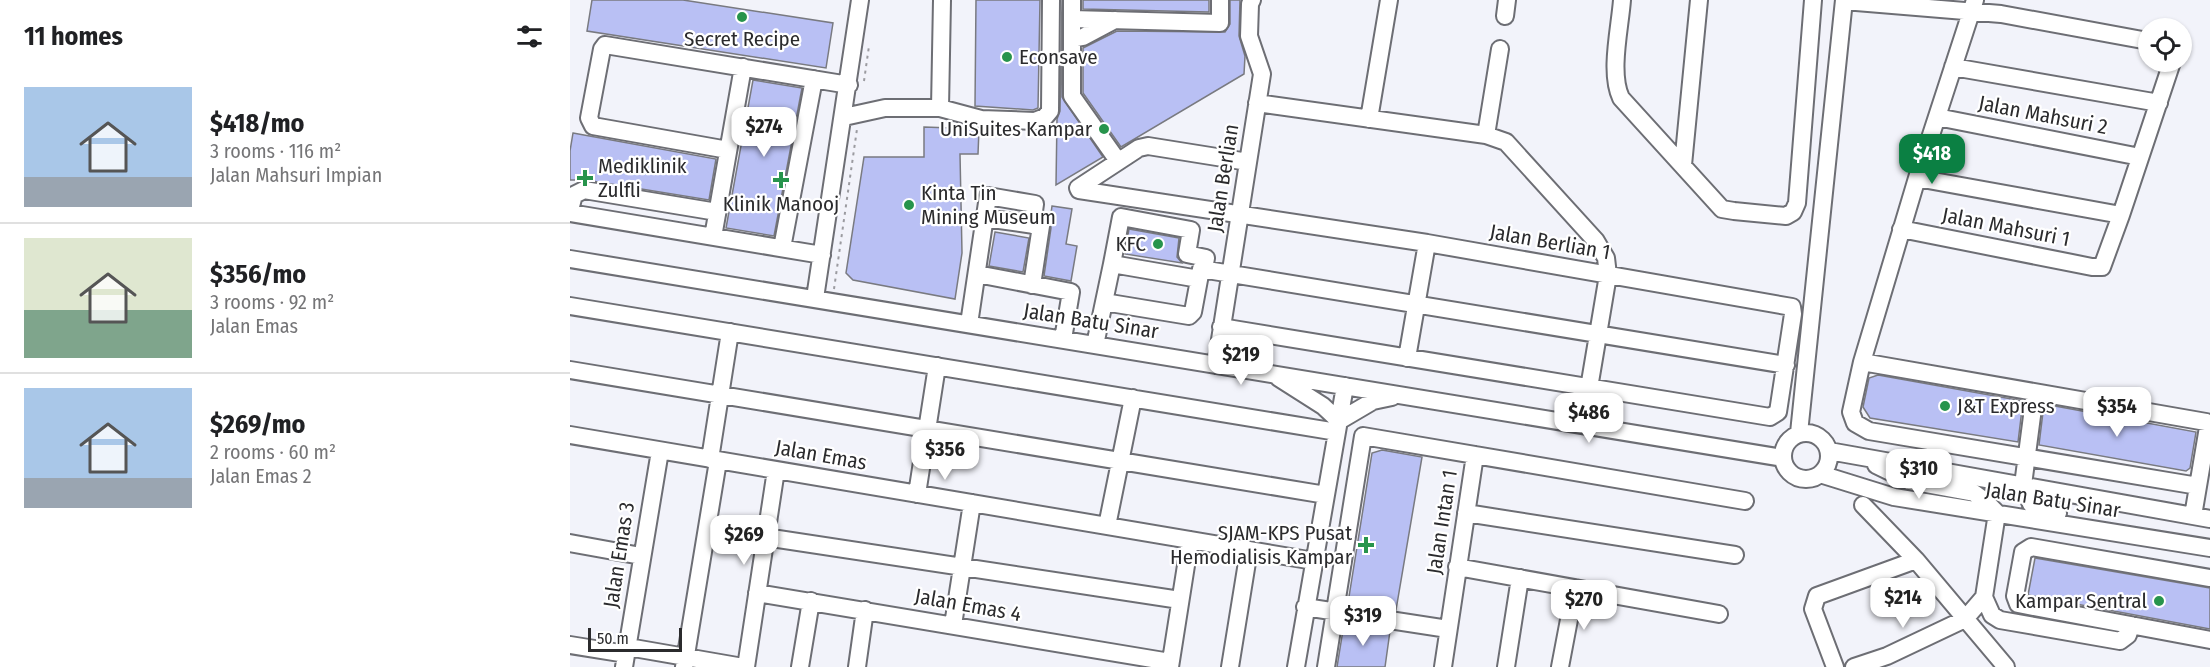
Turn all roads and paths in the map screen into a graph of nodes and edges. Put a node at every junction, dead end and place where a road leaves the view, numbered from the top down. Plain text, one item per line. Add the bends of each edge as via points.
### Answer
1 (860, 0) edge
2 (942, 0) edge
3 (1051, 0) edge
4 (1072, 0) edge
5 (1220, 0) edge
6 (1252, 0) edge
7 (1389, 0) edge
8 (1623, 0) edge
9 (1699, 0) edge
10 (1813, 0) edge
11 (1844, 1) edge
12 (1973, 6) edge
13 (1072, 19) junction
14 (1115, 20) junction
15 (1072, 39) junction
16 (2138, 39) edge
17 (869, 46) dead end
18 (1500, 49) dead end
19 (743, 67) junction
20 (1953, 67) junction
21 (2169, 72) edge
22 (814, 79) junction
23 (856, 88) junction
24 (1257, 103) junction
25 (2159, 103) junction
26 (940, 108) junction
27 (851, 115) junction
28 (1937, 117) junction
29 (1369, 119) junction
30 (1486, 135) junction
31 (728, 150) junction
32 (2140, 157) junction
33 (1118, 161) junction
34 (1248, 162) junction
35 (1683, 165) junction
36 (1917, 178) junction
37 (570, 212) edge
38 (717, 212) junction
39 (1241, 213) junction
40 (2121, 215) junction
41 (1901, 229) junction
42 (713, 237) junction
43 (1427, 243) junction
44 (782, 248) junction
45 (822, 255) junction
46 (570, 259) edge
47 (1112, 264) junction
48 (1230, 273) junction
49 (977, 274) junction
50 (1202, 274) junction
51 (1608, 275) junction
52 (1032, 285) junction
53 (824, 300) junction
54 (1104, 302) junction
55 (1417, 305) junction
56 (570, 306) edge
57 (969, 324) junction
58 (1221, 327) junction
59 (730, 332) junction
60 (1598, 333) junction
61 (1063, 339) junction
62 (1095, 345) junction
63 (1407, 358) junction
64 (1862, 362) junction
65 (1216, 365) junction
66 (1786, 365) junction
67 (937, 366) junction
68 (570, 370) edge
69 (1272, 374) junction
70 (1345, 386) junction
71 (1589, 388) junction
72 (2035, 393) junction
73 (720, 394) junction
74 (1401, 395) junction
75 (1133, 398) junction
76 (1338, 426) junction
77 (927, 429) junction
78 (1799, 433) junction
79 (570, 435) edge
80 (660, 451) junction
81 (1829, 451) junction
82 (1475, 455) junction
83 (1860, 457) junction
84 (1783, 458) junction
85 (2025, 458) junction
86 (714, 460) junction
87 (1120, 460) junction
88 (776, 470) junction
89 (1820, 474) junction
90 (2022, 485) junction
91 (2198, 486) junction
92 (917, 494) junction
93 (1326, 495) junction
94 (1745, 501) dead end
95 (972, 503) junction
96 (1863, 505) dead end
97 (1466, 513) junction
98 (1997, 513) junction
99 (2193, 516) junction
100 (2210, 519) edge
101 (1107, 526) junction
102 (765, 537) junction
103 (2142, 537) junction
104 (1190, 540) junction
105 (570, 543) edge
106 (2203, 547) edge
107 (1249, 550) junction
108 (1735, 555) dead end
109 (641, 556) junction
110 (1916, 560) junction
111 (1314, 561) junction
112 (961, 567) junction
113 (1457, 567) junction
114 (2192, 575) junction
115 (1520, 578) junction
116 (2210, 578) edge
117 (1575, 588) junction
118 (757, 593) junction
119 (1984, 597) junction
120 (1180, 600) junction
121 (811, 601) junction
122 (1305, 607) junction
123 (865, 610) junction
124 (1334, 611) junction
125 (1719, 614) dead end
126 (1965, 619) junction
127 (953, 625) junction
128 (2131, 625) junction
129 (1448, 629) junction
130 (2210, 640) edge
131 (570, 645) edge
132 (626, 656) edge
133 (1889, 661) edge
134 (685, 662) edge
135 (1170, 664) edge
136 (744, 667) edge
137 (800, 667) edge
138 (856, 667) edge
139 (1230, 667) edge
140 (1296, 667) edge
141 (1326, 667) edge
142 (1443, 667) edge
143 (1506, 667) edge
144 (1560, 667) edge
145 (1835, 667) edge
146 (1854, 667) edge
147 (2006, 667) edge

1 - 23 street
2 - 26 street
3 - 26 street via 1050,111 1045,117 1035,121 981,119
4 - 13 street
5 - 14 street via 1220,23
6 - 24 street, Jalan Berlian via 1249,36 1262,74
7 - 29 street
8 - 35 street via 1615,74 1617,89
9 - 35 street
10 - 35 street via 1797,203 1793,212 1786,216 1722,208
11 - 12 street
11 - 78 street
12 - 16 street
12 - 20 street
13 - 14 street
13 - 15 street
14 - 15 street via 1083,38
15 - 33 street via 1072,96
17 - 23 path
18 - 30 street
19 - 22 street
19 - 31 street
19 - 31 street via 605,45 589,118 593,126
20 - 25 street
20 - 28 street
21 - 25 street
22 - 23 street
22 - 44 street
23 - 27 street
24 - 29 street
24 - 34 street, Jalan Berlian
25 - 32 street
26 - 27 street via 885,108
27 - 45 street
27 - 53 path
28 - 32 street, Jalan Mahsuri 2
28 - 36 street
29 - 30 street
30 - 51 street via 1506,142 1596,241 1606,258
31 - 38 street
32 - 40 street
33 - 34 street via 1148,146
33 - 39 street, Jalan Berlian 1 via 1080,185 1079,190
34 - 39 street, Jalan Berlian
36 - 40 street
36 - 41 street
37 - 38 street via 574,195 584,190
37 - 42 street
38 - 42 street
39 - 43 street, Jalan Berlian 1
39 - 48 street, Jalan Berlian
40 - 41 street, Jalan Mahsuri 1 via 2102,267
41 - 64 street
42 - 44 street
43 - 51 street, Jalan Berlian 1
43 - 55 street
44 - 45 street
45 - 53 street
46 - 53 street, Jalan Batu Sinar
47 - 50 street
47 - 50 street via 1121,217 1191,230 1187,255 1206,258
47 - 54 street
48 - 50 street
48 - 55 street
48 - 58 street, Jalan Berlian
49 - 52 street
49 - 52 street via 988,195 1035,204 1032,225 1041,226
49 - 57 street
50 - 54 street via 1189,316
51 - 60 street
51 - 66 street, Jalan Berlian 1 via 1792,307
52 - 61 street via 1071,292
53 - 57 street, Jalan Batu Sinar
54 - 62 street
55 - 60 street
55 - 63 street
56 - 59 street
57 - 61 street, Jalan Batu Sinar
58 - 63 street
58 - 65 street, Jalan Berlian
59 - 67 street
59 - 73 street
60 - 66 street
60 - 71 street
61 - 62 street, Jalan Batu Sinar
62 - 65 street, Jalan Batu Sinar
63 - 71 street
64 - 72 street
64 - 85 street via 1851,412 1855,423 1869,431
65 - 69 street, Jalan Batu Sinar
66 - 71 street via 1778,412 1770,417
67 - 75 street
67 - 77 street
68 - 73 street
69 - 70 street, Jalan Batu Sinar
69 - 76 street via 1323,406
70 - 74 street, Jalan Batu Sinar
70 - 76 street
72 - 85 street
72 - 91 street via 2206,422
73 - 77 street
73 - 86 street
74 - 76 street via 1373,401
74 - 84 street, Jalan Batu Sinar
75 - 76 street
75 - 87 street
76 - 93 street
77 - 87 street
77 - 92 street
78 - 81 street via 1821,438
78 - 84 street via 1785,446
79 - 80 street, Jalan Emas
80 - 86 street, Jalan Emas
80 - 109 street, Jalan Emas 3
81 - 83 street, Jalan Batu Sinar
81 - 89 street via 1828,464
82 - 94 street
82 - 97 street, Jalan Intan 1
82 - 124 street via 1363,436
83 - 90 street, Jalan Batu Sinar
83 - 98 street via 1909,481 1974,493
84 - 89 street via 1785,466 1797,477
85 - 90 street
85 - 91 street
86 - 88 street, Jalan Emas
86 - 134 street
87 - 93 street
87 - 101 street
88 - 92 street, Jalan Emas
88 - 102 street
89 - 98 street, Jalan Batu Sinar via 1894,497
90 - 99 street, Jalan Batu Sinar
90 - 103 street via 2038,510 2106,522
91 - 99 street
92 - 95 street, Jalan Emas
93 - 111 street
95 - 101 street, Jalan Emas
95 - 112 street
96 - 110 street
97 - 108 street
97 - 113 street, Jalan Intan 1
98 - 103 street, Jalan Batu Sinar
98 - 119 street
99 - 100 street, Jalan Batu Sinar
101 - 104 street, Jalan Emas
102 - 112 street
102 - 118 street
103 - 106 street, Jalan Batu Sinar
104 - 107 street, Jalan Emas
104 - 120 street
105 - 109 street
106 - 114 street
107 - 111 street, Jalan Emas
107 - 139 street
109 - 132 street, Jalan Emas 3
110 - 126 street
110 - 145 street via 1817,596 1813,609
111 - 122 street
112 - 120 street
112 - 127 street
113 - 115 street
113 - 129 street, Jalan Intan 1
114 - 116 street
114 - 128 street via 2031,547 2023,552 2015,596 2018,604
115 - 117 street
115 - 143 street
117 - 125 street
117 - 144 street
118 - 121 street, Jalan Emas 4
118 - 136 street
119 - 126 street
119 - 128 street via 1992,615 2000,620 2120,641 2128,635
120 - 135 street
121 - 123 street, Jalan Emas 4
121 - 137 street
122 - 124 street
122 - 140 street
123 - 127 street, Jalan Emas 4
123 - 138 street
124 - 129 street
124 - 141 street
126 - 133 street
126 - 147 street
127 - 135 street, Jalan Emas 4
128 - 130 street
129 - 142 street, Jalan Intan 1
131 - 132 street
132 - 134 street
133 - 146 street
134 - 136 street

